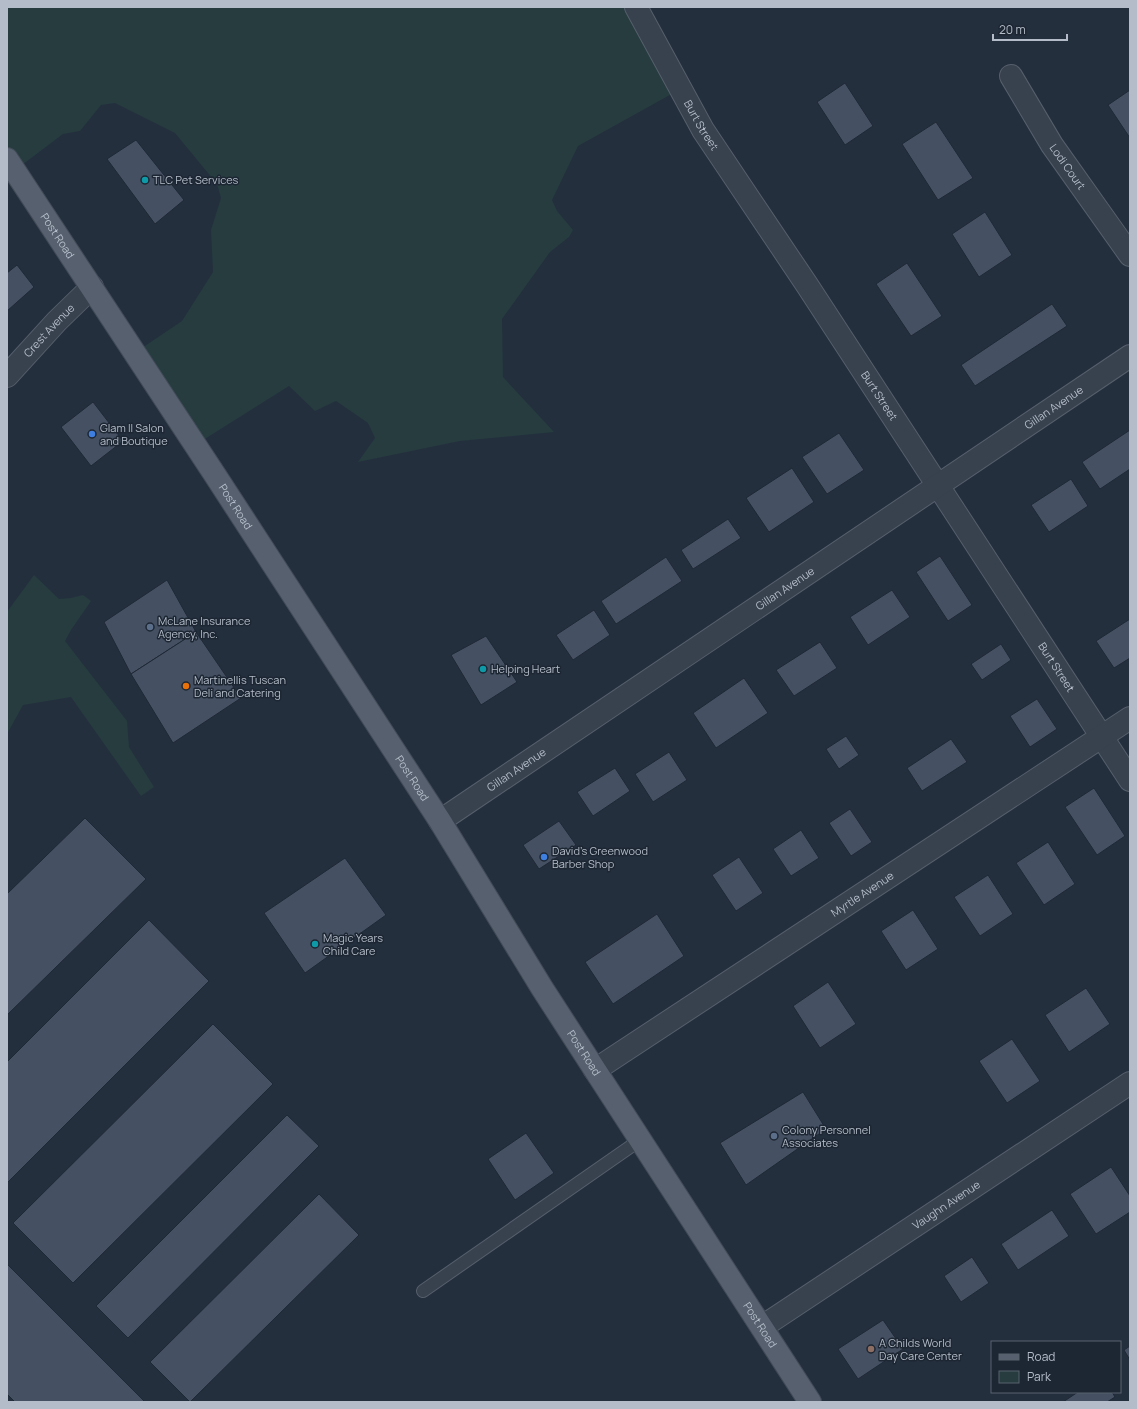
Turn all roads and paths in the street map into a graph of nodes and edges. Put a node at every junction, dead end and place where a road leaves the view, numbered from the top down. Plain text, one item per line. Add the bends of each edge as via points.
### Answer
1 (636, 7) edge
2 (1011, 76) dead end
3 (7, 159) edge
4 (1130, 255) edge
5 (92, 287) junction
6 (1130, 356) edge
7 (7, 376) edge
8 (938, 486) junction
9 (1130, 718) edge
10 (1102, 737) junction
11 (1130, 780) edge
12 (440, 821) junction
13 (595, 1070) junction
14 (1130, 1083) edge
15 (640, 1140) junction
16 (422, 1291) dead end
17 (762, 1327) junction
18 (810, 1402) edge

1 - 8 street, Burt Street via 703,130
2 - 4 street, Lodi Court via 1052,145
3 - 5 main road, Post Road
5 - 7 street, Crest Avenue
5 - 12 main road, Post Road
6 - 8 street, Gillan Avenue
8 - 10 street, Burt Street
8 - 12 street, Gillan Avenue
9 - 10 street, Myrtle Avenue
10 - 11 street, Burt Street
10 - 13 street, Myrtle Avenue
12 - 13 main road, Post Road
13 - 15 main road, Post Road
14 - 17 street, Vaughn Avenue
15 - 16 lane
15 - 17 main road, Post Road
17 - 18 main road, Post Road

